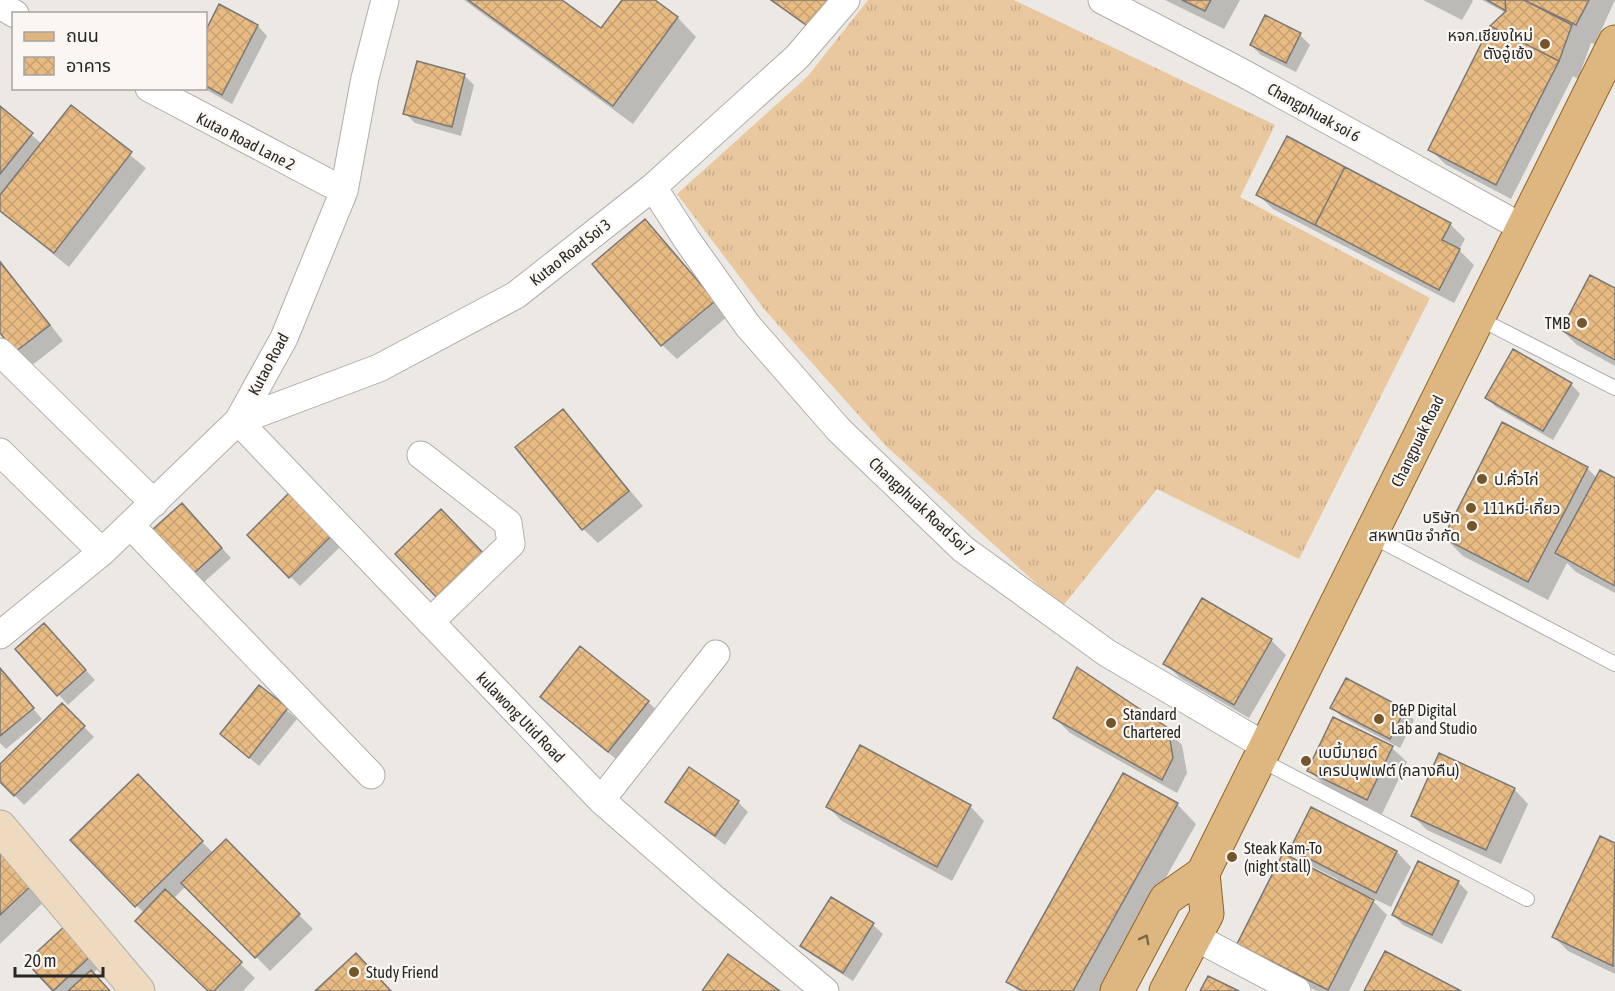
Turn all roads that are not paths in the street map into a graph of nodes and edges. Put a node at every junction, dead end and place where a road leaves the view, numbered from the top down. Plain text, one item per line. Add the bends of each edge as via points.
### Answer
1 (385, 0) edge
2 (846, 0) edge
3 (1102, 0) edge
4 (1615, 42) edge
5 (153, 90) edge
6 (653, 187) junction
7 (344, 191) junction
8 (1523, 228) junction
9 (1478, 318) junction
10 (0, 352) edge
11 (1615, 388) edge
12 (237, 421) junction
13 (0, 452) edge
14 (421, 455) dead end
15 (154, 503) junction
16 (130, 525) junction
17 (1370, 535) junction
18 (102, 552) junction
19 (430, 622) junction
20 (0, 634) edge
21 (716, 654) dead end
22 (1615, 664) edge
23 (1262, 753) junction
24 (371, 775) dead end
25 (601, 800) junction
26 (0, 827) edge
27 (1203, 873) junction
28 (1527, 899) dead end
29 (1195, 937) junction
30 (138, 991) edge
31 (825, 991) edge
32 (1117, 991) edge
33 (1166, 991) edge
34 (1297, 991) edge

1 - 7 street, Kutao Road via 365,78
2 - 6 street, Kutao Road Soi 3 via 797,57
3 - 8 street, Changphuak soi 6
4 - 8 main road, Changpuak Road
5 - 7 street, Kutao Road Lane 2
6 - 12 street, Kutao Road Soi 3 via 516,295 379,368
6 - 23 street, Changphuak Road Soi 7 via 748,326 839,430 963,549 1107,653
7 - 12 street, Kutao Road via 284,338
8 - 9 main road, Changpuak Road
9 - 11 lane
9 - 17 main road, Changpuak Road
10 - 15 street
12 - 15 street, Kutao Road
12 - 19 street, kulawong Utid Road
13 - 18 street
14 - 19 street via 508,523 511,544
15 - 16 street, Kutao Road
16 - 18 street, Kutao Road
16 - 24 street
17 - 22 lane
17 - 23 main road, Changpuak Road
18 - 20 street, Kutao Road
19 - 25 street, kulawong Utid Road
21 - 25 street
23 - 27 main road, Changpuak Road
23 - 28 lane
25 - 31 street, kulawong Utid Road
26 - 30 street
27 - 29 main road via 1207,914
32 -> 27 main road, Changpuak Road via 1166,899
29 - 33 main road
29 - 34 street

